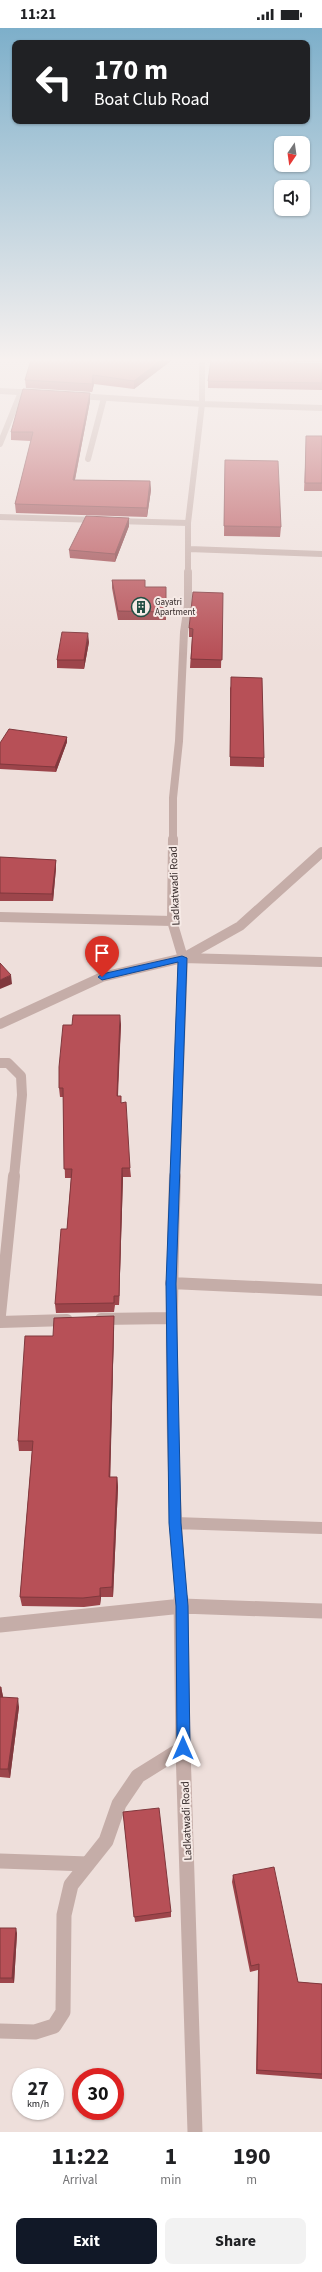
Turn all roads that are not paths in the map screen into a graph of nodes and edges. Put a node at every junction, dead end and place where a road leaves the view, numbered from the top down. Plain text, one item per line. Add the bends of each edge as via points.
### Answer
1 (196, 458) edge
2 (0, 517) edge
3 (102, 520) edge
4 (110, 520) edge
5 (188, 523) junction
6 (189, 548) junction
7 (322, 554) edge
8 (322, 852) edge
9 (0, 917) edge
10 (172, 922) junction
11 (182, 958) junction
12 (322, 962) edge
13 (0, 1024) edge
14 (0, 1063) edge
15 (171, 1284) junction
16 (322, 1290) edge
17 (0, 1315) edge
18 (171, 1318) junction
19 (0, 1322) edge
20 (175, 1523) junction
21 (322, 1528) edge
22 (182, 1606) junction
23 (322, 1611) edge
24 (0, 1625) edge
25 (183, 1748) junction
26 (0, 1860) edge
27 (88, 1864) junction
28 (0, 2031) edge
29 (195, 2132) edge

1 - 5 street, Ladkatwadi Road
2 - 3 street
4 - 5 street
5 - 6 street, Ladkatwadi Road
6 - 7 street
6 - 10 street, Ladkatwadi Road via 188,605 173,798
8 - 11 street via 240,926
9 - 10 street
10 - 11 street, Ladkatwadi Road
11 - 12 street
11 - 13 street via 102,977
11 - 15 street, Ladkatwadi Road
14 - 17 street via 8,1063 21,1076 22,1095
15 - 16 street
15 - 18 street, Ladkatwadi Road
18 - 19 street
18 - 20 street, Ladkatwadi Road
20 - 21 street
20 - 22 street, Ladkatwadi Road
22 - 23 street
22 - 24 street
22 - 25 street, Ladkatwadi Road
25 - 27 street via 138,1776 119,1804 106,1841
25 - 29 street, Ladkatwadi Road
26 - 27 street
27 - 28 street via 71,1885 64,1915 63,2012 54,2026 35,2032

